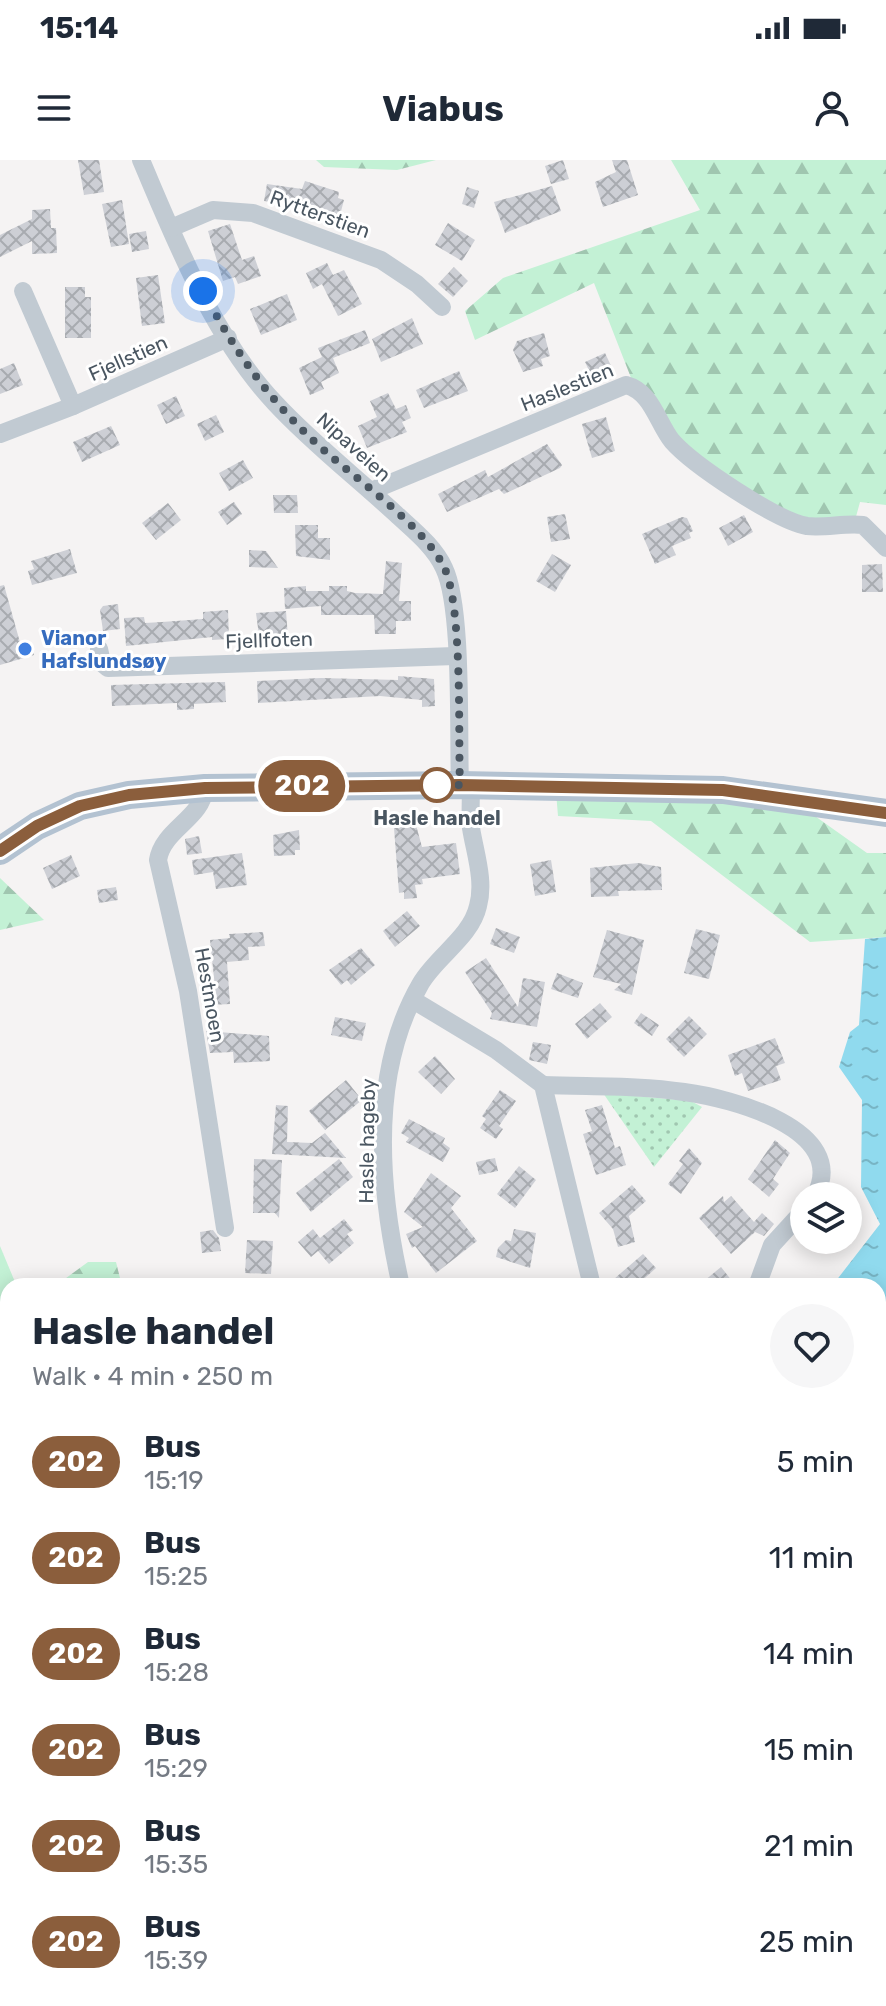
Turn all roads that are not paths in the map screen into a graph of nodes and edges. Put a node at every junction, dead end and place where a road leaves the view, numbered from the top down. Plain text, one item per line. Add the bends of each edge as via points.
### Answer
1 (141, 160) edge
2 (171, 228) junction
3 (23, 291) dead end
4 (442, 307) dead end
5 (228, 338) junction
6 (73, 406) junction
7 (0, 434) edge
8 (371, 491) junction
9 (886, 548) edge
10 (99, 649) dead end
11 (455, 656) junction
12 (466, 785) junction
13 (205, 788) junction
14 (886, 813) edge
15 (0, 851) edge
16 (413, 1000) junction
17 (543, 1085) junction
18 (818, 1182) edge
19 (790, 1225) edge
20 (225, 1228) dead end
21 (399, 1278) edge
22 (590, 1278) edge
23 (760, 1278) edge

1 - 2 street, Nipaveien
2 - 4 street, Rytterstien via 213,210 253,213 381,260
2 - 5 street, Nipaveien
3 - 6 street, Fjellstien
5 - 6 street, Fjellstien
5 - 8 street, Nipaveien via 276,404
6 - 7 street
8 - 9 street, Haslestien via 626,385 640,391 680,448 742,494 787,520 810,526 863,525
8 - 11 street, Nipaveien via 418,534 443,566 450,586
10 - 11 street, Fjellfoten via 108,668
11 - 12 street, Nipaveien
12 - 13 main road
12 - 14 main road via 723,790
12 - 16 street, Hasle hageby via 481,895 478,909
13 - 15 main road via 80,806
13 - 20 street, Hestmoen via 200,804 165,841 158,860 185,977
16 - 17 street
16 - 21 street, Hasle hageby via 394,1045 385,1135 386,1207
17 - 18 street via 674,1090 750,1109 795,1129 813,1144 822,1168
17 - 22 street
19 - 23 street via 772,1245

